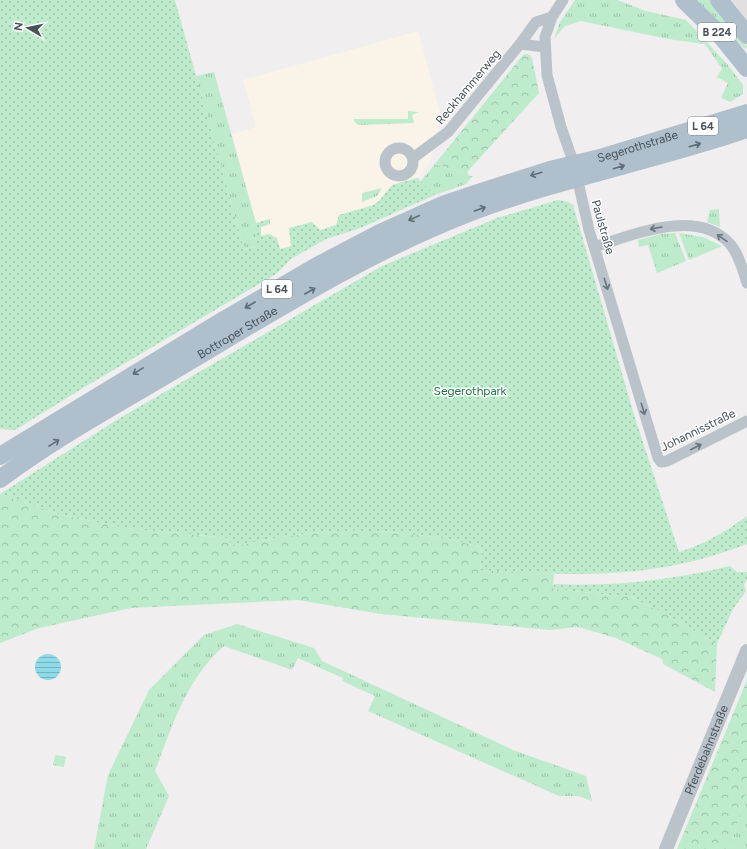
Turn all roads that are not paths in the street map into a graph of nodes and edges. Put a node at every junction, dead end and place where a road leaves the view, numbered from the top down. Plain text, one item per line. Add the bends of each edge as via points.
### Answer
1 (563, 0) edge
2 (684, 0) edge
3 (720, 0) edge
4 (552, 17) junction
5 (747, 35) edge
6 (520, 44) junction
7 (544, 47) junction
8 (747, 68) edge
9 (747, 113) edge
10 (747, 129) edge
11 (728, 136) junction
12 (747, 140) edge
13 (413, 158) dead end
14 (576, 171) junction
15 (594, 247) junction
16 (743, 256) edge
17 (747, 283) edge
18 (747, 421) edge
19 (17, 444) junction
20 (0, 456) edge
21 (661, 462) joint
22 (21, 464) junction
23 (0, 479) edge
24 (747, 651) edge
25 (666, 849) edge

1 - 4 street, Paulstraße
2 - 8 main road, B 224 via 722,37
3 - 5 main road, B 224
4 - 6 street, Reckhammerweg via 536,22
4 - 7 street, Paulstraße
6 - 7 street
6 - 13 street, Reckhammerweg via 448,132
7 - 14 street, Paulstraße via 547,74
9 - 14 main road, Segerothstraße / L 64 via 600,158
10 - 11 main road, Segerothstraße / L 64
11 - 12 main road
14 -> 11 main road, Segerothstraße / L 64
14 - 15 street, Paulstraße
14 -> 19 main road, Bottroper Straße / L 64 via 478,193 445,204 380,233 317,266
22 -> 14 main road, Bottroper Straße / L 64 via 230,338 387,249 471,212 546,186
16 -> 15 street via 731,244 708,230 679,225 651,229
15 -> 21 street, Paulstraße
16 - 17 street
21 -> 18 street, Johannisstraße
19 - 20 main road, Bottroper Straße / L 64
19 - 22 main road
22 - 23 main road, Bottroper Straße / L 64
24 - 25 street, Pferdebahnstraße

